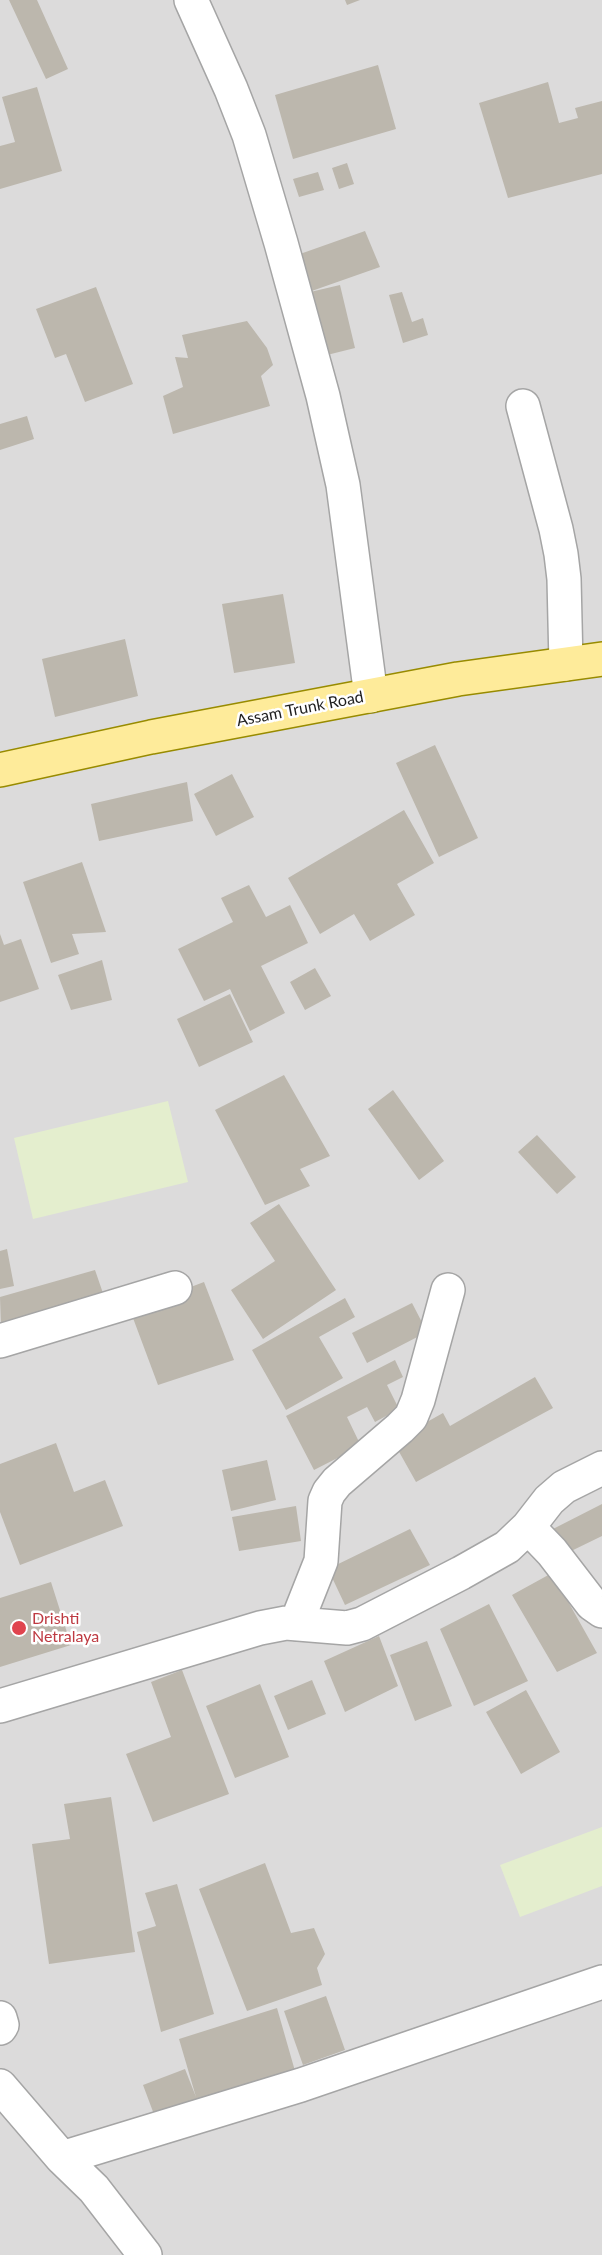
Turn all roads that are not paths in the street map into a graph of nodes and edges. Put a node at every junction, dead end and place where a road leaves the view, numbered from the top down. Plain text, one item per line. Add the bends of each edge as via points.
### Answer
1 (191, 0) edge
2 (523, 406) dead end
3 (602, 659) edge
4 (566, 664) junction
5 (371, 696) junction
6 (0, 770) edge
7 (175, 1288) dead end
8 (448, 1290) dead end
9 (0, 1341) edge
10 (602, 1468) edge
11 (528, 1527) junction
12 (602, 1611) edge
13 (296, 1624) junction
14 (0, 1706) edge
15 (602, 1982) edge
16 (0, 2018) edge
17 (0, 2028) edge
18 (0, 2086) edge
19 (62, 2158) junction
20 (145, 2255) edge

1 - 5 street via 249,135 323,396 343,485
2 - 4 street via 559,546 564,579
3 - 4 main road, Assam Trunk Road
4 - 5 main road, Assam Trunk Road
5 - 6 main road, Assam Trunk Road
7 - 9 street
8 - 13 street via 411,1417 329,1492 321,1562
10 - 11 street via 564,1487
11 - 12 street
11 - 13 street via 507,1547 362,1624 347,1628
13 - 14 street via 260,1628
15 - 19 street via 301,2085
16 - 17 street
18 - 19 street
19 - 20 street via 94,2189

